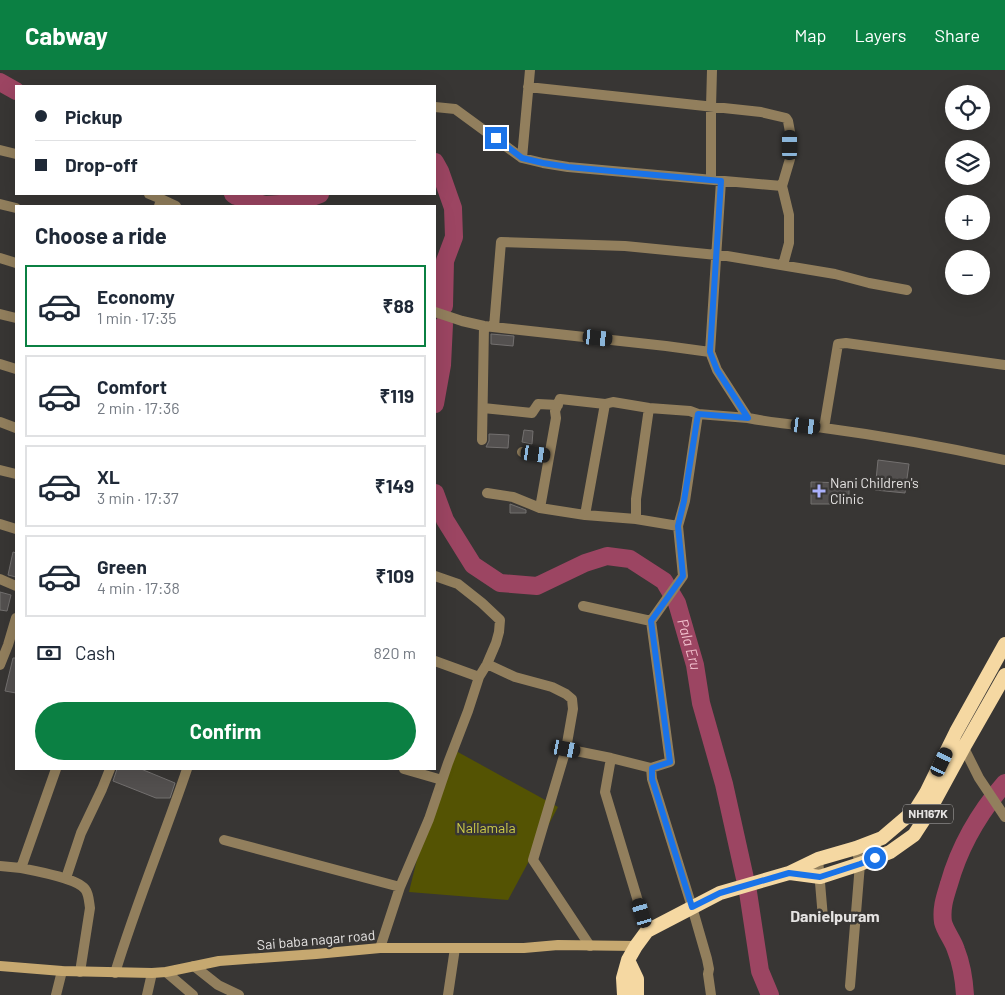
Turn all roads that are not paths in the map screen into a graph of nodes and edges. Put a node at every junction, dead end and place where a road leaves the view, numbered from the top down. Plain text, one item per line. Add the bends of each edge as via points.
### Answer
1 (530, 70) edge
2 (712, 70) edge
3 (528, 87) junction
4 (436, 107) edge
5 (711, 107) junction
6 (0, 150) edge
7 (15, 154) edge
8 (522, 158) junction
9 (716, 180) junction
10 (782, 186) junction
11 (150, 195) edge
12 (160, 203) edge
13 (0, 204) edge
14 (15, 208) edge
15 (717, 255) junction
16 (0, 258) edge
17 (15, 262) edge
18 (783, 265) junction
19 (907, 290) dead end
20 (436, 312) edge
21 (0, 314) edge
22 (15, 318) edge
23 (489, 326) junction
24 (710, 352) junction
25 (0, 364) edge
26 (1005, 365) edge
27 (15, 369) edge
28 (606, 404) junction
29 (558, 405) junction
30 (483, 408) junction
31 (649, 408) junction
32 (698, 414) junction
33 (748, 418) junction
34 (0, 422) edge
35 (15, 428) edge
36 (824, 428) junction
37 (482, 440) dead end
38 (522, 452) dead end
39 (549, 456) junction
40 (1005, 460) edge
41 (0, 470) edge
42 (15, 474) edge
43 (487, 493) dead end
44 (540, 508) junction
45 (585, 515) junction
46 (636, 519) junction
47 (0, 524) edge
48 (678, 526) junction
49 (15, 529) edge
50 (436, 576) edge
51 (0, 579) edge
52 (15, 586) edge
53 (583, 606) dead end
54 (15, 620) edge
55 (651, 621) junction
56 (4, 644) edge
57 (1005, 644) edge
58 (436, 661) edge
59 (487, 664) junction
60 (0, 665) edge
61 (1005, 675) edge
62 (480, 677) junction
63 (956, 732) junction
64 (964, 747) junction
65 (566, 749) junction
66 (611, 758) junction
67 (652, 768) junction
68 (56, 770) edge
69 (110, 770) edge
70 (187, 770) edge
71 (407, 770) edge
72 (442, 780) junction
73 (1005, 817) edge
74 (224, 840) dead end
75 (856, 848) junction
76 (818, 859) junction
77 (860, 864) junction
78 (0, 866) edge
79 (22, 868) junction
80 (789, 873) junction
81 (820, 877) junction
82 (66, 878) junction
83 (400, 888) junction
84 (692, 907) junction
85 (823, 918) dead end
86 (647, 930) junction
87 (590, 946) junction
88 (636, 946) junction
89 (380, 948) junction
90 (455, 948) junction
91 (628, 960) junction
92 (0, 966) edge
93 (194, 966) junction
94 (62, 971) junction
95 (80, 972) junction
96 (166, 972) junction
97 (115, 973) junction
98 (152, 973) junction
99 (850, 986) dead end
100 (56, 995) edge
101 (147, 995) edge
102 (193, 995) edge
103 (239, 995) edge
104 (448, 995) edge
105 (624, 995) edge
106 (637, 995) edge
107 (711, 995) edge

1 - 3 street
2 - 5 street
3 - 5 street
3 - 8 street
4 - 8 street via 455,109
5 - 9 street
5 - 10 street via 786,118 790,132 790,159
6 - 7 street
8 - 9 street via 568,167
9 - 10 street
9 - 15 street
10 - 18 street via 789,215 789,243
11 - 12 street
13 - 14 street
15 - 18 street
15 - 23 street via 625,246 502,242
15 - 24 street
16 - 17 street
18 - 19 street
20 - 23 street
21 - 22 street
23 - 24 street
23 - 30 street
24 - 33 street via 717,370
25 - 27 street
26 - 36 street via 838,344
28 - 29 street via 560,399
28 - 31 street via 613,402
28 - 45 street
29 - 30 street via 538,404 532,413
29 - 39 street
30 - 37 street
31 - 32 street
31 - 46 street
32 - 33 street
32 - 48 street
33 - 36 street
34 - 35 street
36 - 40 street
38 - 39 street
39 - 44 street
41 - 42 street
43 - 44 street via 512,497
44 - 45 street
45 - 46 street
46 - 48 street
47 - 49 street
48 - 55 street via 683,576
50 - 59 street via 458,584 500,620
51 - 52 street
53 - 55 street
54 - 56 street
55 - 67 street via 670,762
56 - 60 street
57 - 63 highway, NH167K
58 - 62 street
59 - 62 street
59 - 65 street via 515,677 552,687 572,699
61 - 64 highway, NH167K
62 - 72 street
63 - 64 street
63 - 75 highway, NH167K via 916,809 882,838
64 - 73 street via 979,778
64 - 77 highway, NH167K via 914,835 890,852
65 - 66 street
65 - 87 street via 533,860
66 - 67 street
66 - 86 street via 606,792
67 - 84 street via 652,779
68 - 79 street
69 - 82 street via 81,833
70 - 97 street
71 - 72 street
72 - 83 street
74 - 83 street
75 - 76 highway, NH167K
75 - 77 street
76 - 80 highway, NH167K
76 - 81 street
77 - 81 highway, NH167K
77 - 99 street
78 - 79 street
79 - 82 street
80 - 81 highway, NH167K
80 - 84 highway, NH167K via 720,893
81 - 85 street
82 - 95 street via 85,888 89,898
83 - 89 street
84 - 86 highway, NH167K
84 - 107 street via 707,959
86 - 88 highway, NH167K
87 - 88 main road, Sai baba nagar road
87 - 90 main road, Sai baba nagar road
88 - 91 highway, NH167K
89 - 90 main road, Sai baba nagar road
89 - 93 main road, Sai baba nagar road via 219,961
90 - 104 street
91 - 105 highway, NH167K via 623,978
91 - 106 highway via 637,979
92 - 94 main road, Sai baba nagar road
93 - 96 main road, Sai baba nagar road
93 - 103 street via 218,985
94 - 95 main road, Sai baba nagar road
94 - 100 street
95 - 97 main road, Sai baba nagar road
96 - 98 main road, Sai baba nagar road
96 - 102 street
97 - 98 main road, Sai baba nagar road
98 - 101 street

